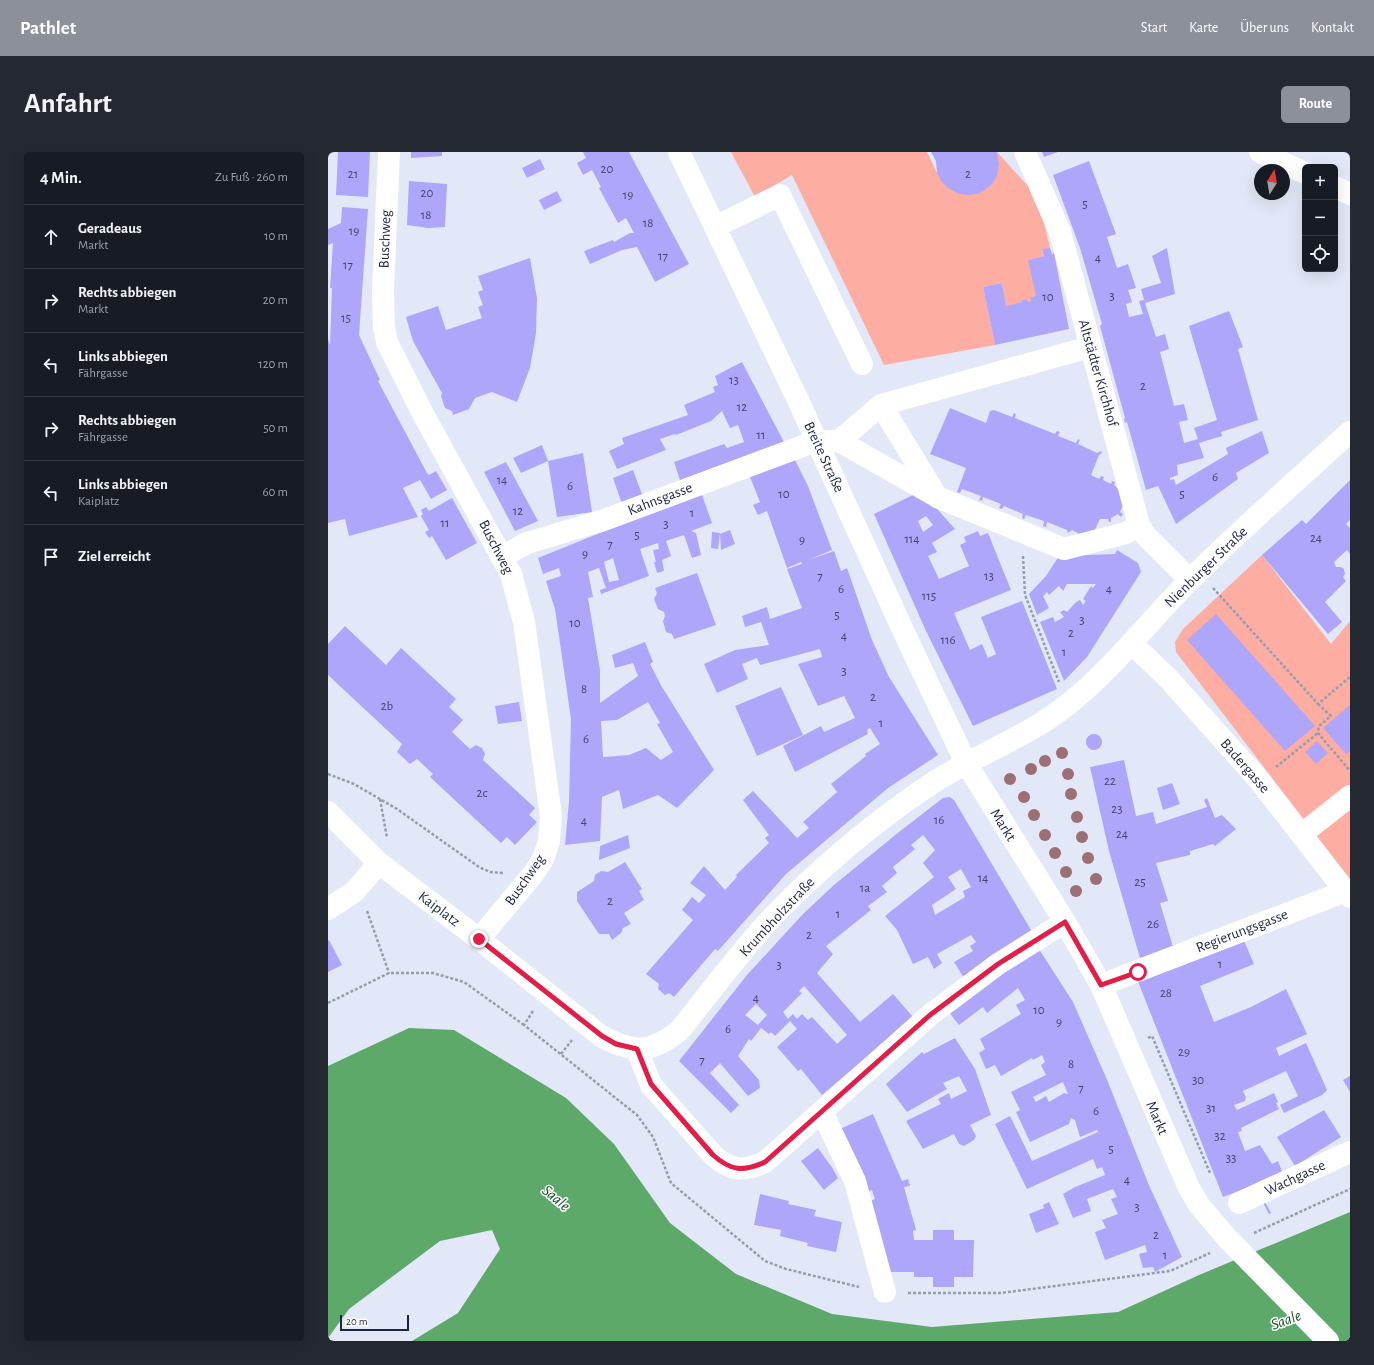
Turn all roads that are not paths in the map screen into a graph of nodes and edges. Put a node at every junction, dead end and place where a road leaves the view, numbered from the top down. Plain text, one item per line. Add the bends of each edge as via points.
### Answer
1 (389, 152) edge
2 (679, 152) edge
3 (1025, 152) edge
4 (1260, 152) edge
5 (1302, 172) edge
6 (1338, 188) edge
7 (1350, 194) edge
8 (715, 227) junction
9 (1090, 347) junction
10 (862, 364) dead end
11 (881, 405) junction
12 (1350, 432) edge
13 (838, 440) junction
14 (816, 441) junction
15 (937, 497) junction
16 (1139, 525) junction
17 (503, 556) junction
18 (1194, 576) junction
19 (1131, 643) junction
20 (966, 763) junction
21 (1350, 796) edge
22 (328, 812) edge
23 (1302, 834) junction
24 (379, 863) junction
25 (1348, 894) edge
26 (328, 909) edge
27 (1065, 922) junction
28 (479, 939) junction
29 (1101, 985) junction
30 (637, 1049) junction
31 (822, 1112) junction
32 (1350, 1152) edge
33 (1240, 1203) dead end
34 (885, 1292) road end
35 (1328, 1341) edge

1 - 17 street, Buschweg via 383,291 387,342 422,412
2 - 8 street, Breite Straße
3 - 9 street, Altstädter Kirchhof via 1060,232
4 - 5 street
6 - 7 street
8 - 10 street via 780,195
8 - 14 street, Breite Straße
9 - 11 street
9 - 16 street, Altstädter Kirchhof
11 - 13 street
11 - 15 street
12 - 18 street, Nienburger Straße
13 - 14 street, Kahnsgasse
13 - 15 street
14 - 17 street, Kahnsgasse via 604,520 527,543
14 - 20 street, Breite Straße
15 - 16 street via 1064,549 1126,533
16 - 18 street, Altstädter Kirchhof via 1145,535
17 - 28 street, Buschweg via 516,590 524,622 551,831 543,859 534,873
18 - 19 street, Nienburger Straße
19 - 20 street, Nienburger Straße via 1069,711
19 - 23 street, Badergasse via 1168,678 1260,780
20 - 27 street, Markt
20 - 30 street, Krumbholzstraße via 928,786 870,830 790,899 742,953 680,1030 665,1042
21 - 23 street
22 - 24 street, Kaiplatz
23 - 25 street, Badergasse
24 - 26 street via 354,892
24 - 28 street, Kaiplatz
25 - 29 street, Regierungsgasse
27 - 29 street, Markt
27 - 31 street via 998,964 930,1015
28 - 30 street, Kaiplatz via 602,1036 616,1044
29 - 35 street, Markt via 1181,1172 1199,1205 1231,1243
30 - 31 street via 651,1084 713,1155 736,1169 749,1169 765,1162
31 - 34 street via 855,1181
32 - 33 street, Wachgasse

